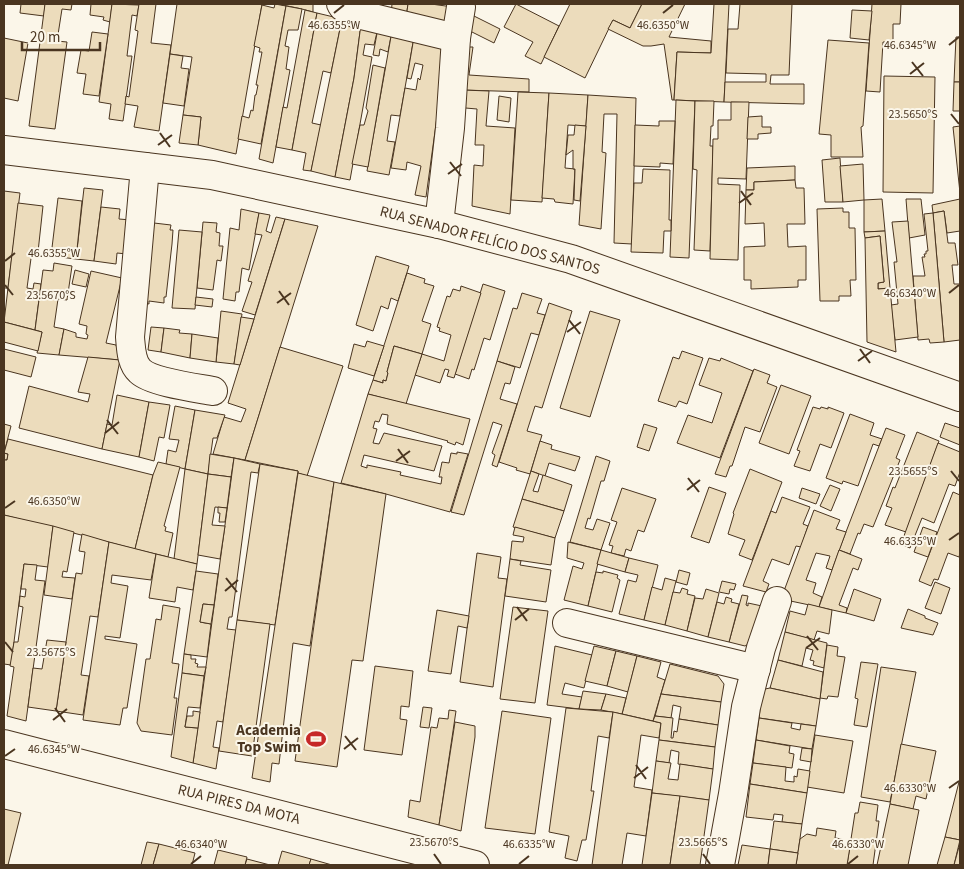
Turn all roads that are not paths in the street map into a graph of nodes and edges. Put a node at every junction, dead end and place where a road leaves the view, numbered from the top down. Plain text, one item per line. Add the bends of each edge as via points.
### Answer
1 (341, 4) edge
2 (461, 7) dead end
3 (456, 38) junction
4 (4, 150) edge
5 (145, 167) junction
6 (440, 224) junction
7 (213, 391) dead end
8 (960, 397) edge
9 (777, 601) dead end
10 (567, 623) dead end
11 (756, 669) junction
12 (4, 744) edge
13 (475, 865) edge
14 (720, 865) edge

1 - 3 street via 357,14
2 - 3 street
3 - 6 street
4 - 5 street, RUA SENADOR FELÍCIO DOS SANTOS
5 - 6 street, RUA SENADOR FELÍCIO DOS SANTOS via 212,175
5 - 7 street via 130,337 133,358 140,371 152,378
6 - 8 street, RUA SENADOR FELÍCIO DOS SANTOS via 571,260
9 - 11 street
10 - 11 street
11 - 14 street via 746,707
12 - 13 street, RUA PIRES DA MOTA

